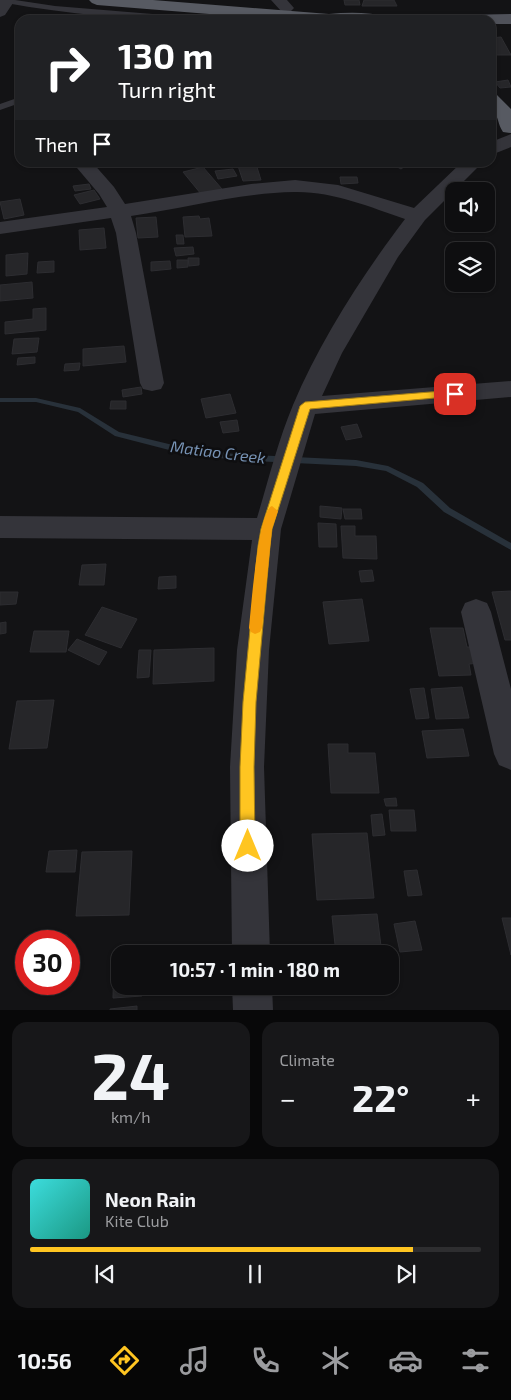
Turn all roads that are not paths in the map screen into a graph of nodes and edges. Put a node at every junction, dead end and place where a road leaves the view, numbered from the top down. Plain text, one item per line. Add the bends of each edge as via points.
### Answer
1 (97, 0) edge
2 (176, 0) edge
3 (4, 4) edge
4 (282, 4) edge
5 (194, 12) edge
6 (251, 15) edge
7 (343, 15) edge
8 (511, 18) edge
9 (496, 19) edge
10 (496, 26) edge
11 (511, 26) edge
12 (15, 102) edge
13 (496, 104) edge
14 (0, 107) edge
15 (496, 122) edge
16 (510, 132) edge
17 (496, 145) edge
18 (85, 167) edge
19 (468, 167) edge
20 (119, 210) junction
21 (418, 216) junction
22 (0, 228) edge
23 (152, 383) dead end
24 (511, 389) edge
25 (305, 406) junction
26 (0, 526) edge
27 (267, 529) junction
28 (476, 612) dead end
29 (511, 754) edge
30 (250, 945) edge
31 (252, 995) edge
32 (252, 1010) edge

1 - 5 highway
2 - 5 highway
3 - 5 lane via 55,9
4 - 5 highway
4 - 7 highway
5 - 6 highway
8 - 9 main road
10 - 11 main road
12 - 14 lane
13 - 16 highway via 507,115
15 - 16 highway
16 - 17 street
18 - 20 street
19 - 21 street
20 - 21 street via 295,186 338,191
20 - 22 street
20 - 23 street via 126,233
21 - 25 street via 363,296 330,353
24 - 25 street
25 - 27 street
26 - 27 street
27 - 30 street via 253,650 248,758
28 - 29 street
31 - 32 street

